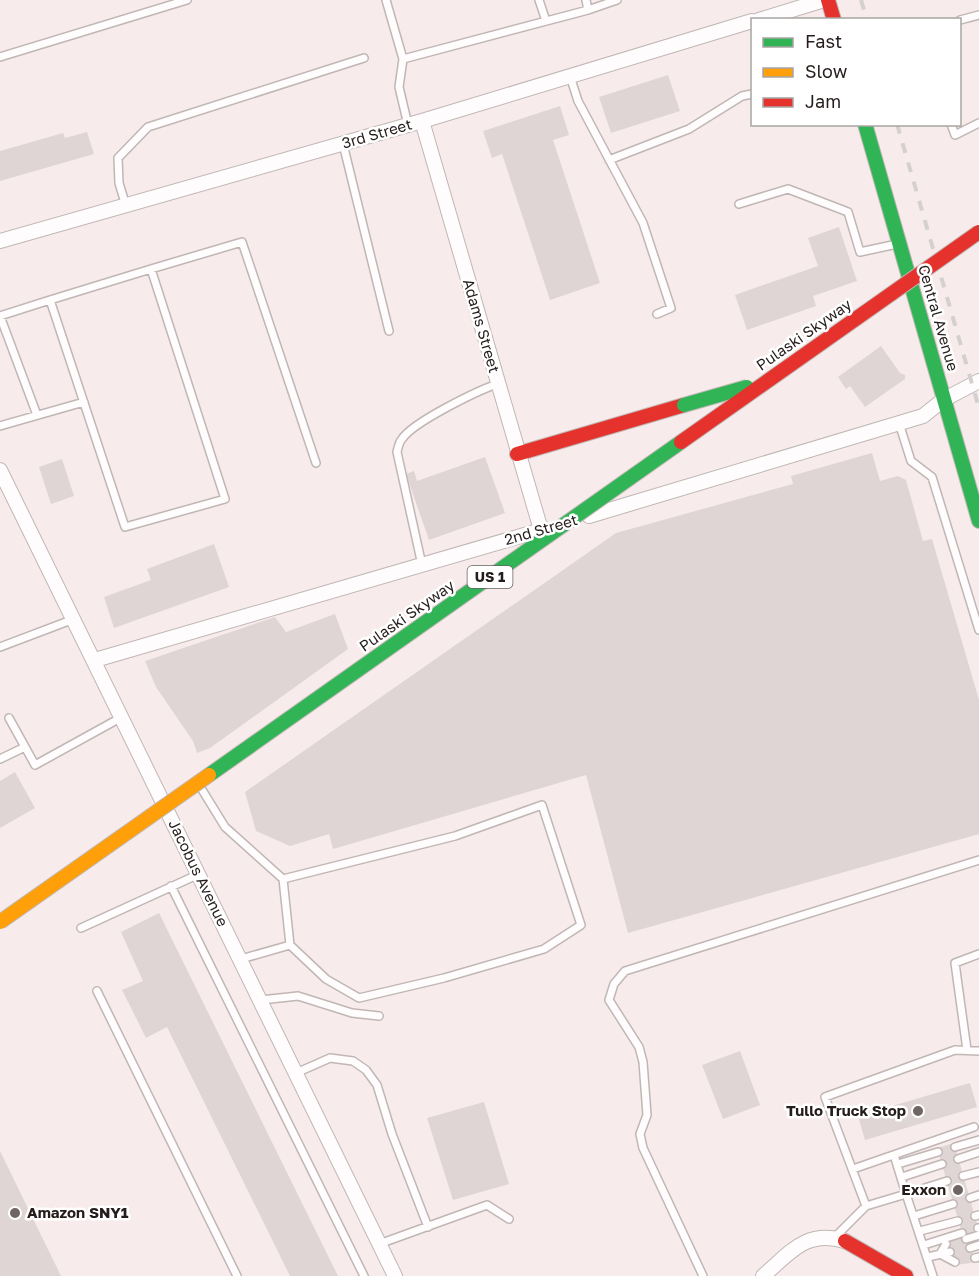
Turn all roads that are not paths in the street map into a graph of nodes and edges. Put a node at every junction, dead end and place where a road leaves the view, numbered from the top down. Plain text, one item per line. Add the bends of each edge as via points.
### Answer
1 (187, 0) edge
2 (386, 0) edge
3 (539, 0) edge
4 (586, 0) edge
5 (617, 0) edge
6 (824, 0) edge
7 (828, 0) edge
8 (588, 10) junction
9 (979, 15) edge
10 (766, 18) edge
11 (833, 18) edge
12 (961, 20) edge
13 (546, 21) junction
14 (751, 22) edge
15 (0, 57) edge
16 (364, 58) dead end
17 (403, 59) junction
18 (570, 76) junction
19 (751, 94) edge
20 (422, 121) junction
21 (979, 123) edge
22 (408, 125) junction
23 (866, 126) edge
24 (952, 126) edge
25 (343, 144) junction
26 (609, 160) junction
27 (739, 204) dead end
28 (126, 206) junction
29 (979, 232) edge
30 (0, 242) edge
31 (979, 242) edge
32 (900, 244) junction
33 (151, 269) junction
34 (930, 284) dead end
35 (50, 300) junction
36 (901, 305) dead end
37 (657, 314) dead end
38 (390, 332) dead end
39 (842, 346) dead end
40 (813, 367) dead end
41 (979, 381) edge
42 (497, 384) junction
43 (944, 400) junction
44 (84, 402) junction
45 (754, 408) dead end
46 (37, 415) junction
47 (899, 423) junction
48 (0, 426) edge
49 (517, 454) junction
50 (316, 463) dead end
51 (0, 470) edge
52 (979, 521) edge
53 (541, 530) junction
54 (422, 565) junction
55 (74, 619) junction
56 (979, 630) edge
57 (0, 648) edge
58 (95, 660) junction
59 (122, 717) junction
60 (9, 718) dead end
61 (25, 747) junction
62 (0, 759) edge
63 (196, 781) dead end
64 (979, 860) edge
65 (198, 874) junction
66 (283, 879) junction
67 (171, 886) junction
68 (0, 922) edge
69 (81, 928) dead end
70 (0, 939) edge
71 (290, 945) junction
72 (979, 954) edge
73 (241, 959) junction
74 (97, 991) dead end
75 (261, 1000) junction
76 (380, 1016) dead end
77 (967, 1050) junction
78 (979, 1051) edge
79 (296, 1073) junction
80 (977, 1129) edge
81 (979, 1141) edge
82 (955, 1146) dead end
83 (938, 1152) dead end
84 (979, 1152) edge
85 (894, 1155) junction
86 (958, 1159) dead end
87 (898, 1164) junction
88 (942, 1164) dead end
89 (854, 1169) junction
90 (979, 1172) edge
91 (963, 1176) dead end
92 (902, 1177) junction
93 (947, 1181) dead end
94 (906, 1194) junction
95 (979, 1195) edge
96 (970, 1198) dead end
97 (953, 1204) dead end
98 (866, 1206) junction
99 (914, 1216) junction
100 (509, 1219) dead end
101 (958, 1221) dead end
102 (428, 1227) junction
103 (920, 1231) junction
104 (979, 1231) edge
105 (839, 1239) junction
106 (379, 1244) junction
107 (946, 1244) dead end
108 (924, 1245) junction
109 (979, 1245) edge
110 (970, 1248) dead end
111 (950, 1252) dead end
112 (940, 1254) junction
113 (928, 1257) junction
114 (955, 1262) dead end
115 (865, 1271) dead end
116 (237, 1276) edge
117 (364, 1276) edge
118 (395, 1276) edge
119 (703, 1276) edge
120 (763, 1276) edge
121 (906, 1276) edge
122 (933, 1276) edge

1 - 15 lane
2 - 17 lane
3 - 13 lane
4 - 8 lane
5 - 8 lane
6 - 10 street
7 - 11 main road
8 - 13 lane
9 - 12 lane
13 - 17 lane
14 - 18 street, 3rd Street
16 - 28 lane via 148,127 118,159 119,183
17 - 22 lane via 399,87
18 - 20 street, 3rd Street
18 - 26 lane via 578,101
19 - 26 lane via 689,129
20 - 22 street, 3rd Street
20 - 42 street, Adams Street
21 - 24 lane via 955,135
22 - 25 street, 3rd Street
23 - 32 main road, Central Avenue
25 - 28 street, 3rd Street
25 - 38 lane
26 - 37 lane via 643,223 671,308
27 - 32 lane via 788,189 848,212 860,252
28 - 30 street, 3rd Street
29 - 68 main road, Pulaski Skyway / US 1, bridge
31 - 49 main road, bridge via 794,368 740,389
32 - 43 main road, Central Avenue
33 - 35 lane
33 - 44 lane via 225,499 125,527
33 - 50 lane via 242,242
34 - 36 main road
35 - 44 lane
35 - 46 lane via 0,316
39 - 40 main road, Pulaski Skyway
41 - 43 street, 2nd Street
42 - 49 street, Adams Street
42 - 54 lane via 477,391 402,437 396,452
43 - 47 street, 2nd Street via 922,416
43 - 52 main road, Central Avenue
44 - 46 lane
45 - 70 main road, Pulaski Skyway / US 1
46 - 48 lane
47 - 53 street, 2nd Street
47 - 56 lane via 911,461 932,477
49 - 53 street, Adams Street
51 - 55 street, Jacobus Avenue
53 - 54 street, 2nd Street
54 - 58 street, 2nd Street
55 - 57 lane
55 - 58 street, Jacobus Avenue
58 - 59 street, Jacobus Avenue
59 - 61 lane via 35,765
59 - 65 street, Jacobus Avenue
60 - 61 lane
61 - 62 lane
63 - 66 lane via 225,827
64 - 119 lane via 625,971 614,984 609,1000 639,1047 643,1062 647,1115 640,1134 643,1148
65 - 67 lane
65 - 73 street, Jacobus Avenue
66 - 71 lane
66 - 71 lane via 455,836 542,805 581,926 544,949 359,998 326,979
67 - 69 lane
67 - 117 lane
71 - 73 lane
72 - 77 lane via 955,963
73 - 75 street, Jacobus Avenue
74 - 116 lane
75 - 76 lane via 298,996 352,1013
75 - 79 street, Jacobus Avenue
77 - 78 lane
77 - 89 lane via 955,1050 825,1097
79 - 102 lane via 330,1058 353,1061 366,1071 377,1085
79 - 106 street, Jacobus Avenue
80 - 81 lane
80 - 85 lane
81 - 82 lane
83 - 87 lane
84 - 86 lane
85 - 87 lane
85 - 89 lane
87 - 92 lane
88 - 92 lane
89 - 98 lane
90 - 91 lane
92 - 94 lane
93 - 94 lane
94 - 98 lane
94 - 99 lane
95 - 96 lane
97 - 99 lane
98 - 105 lane
99 - 103 lane
100 - 102 lane via 487,1205
101 - 103 lane
102 - 106 lane
103 - 108 lane
104 - 108 lane
105 - 115 main road
105 - 120 street via 813,1238
105 - 121 main road
106 - 118 street, Jacobus Avenue
107 - 112 lane
108 - 113 lane
109 - 110 lane
111 - 112 lane
112 - 113 lane
112 - 114 lane
113 - 122 lane

